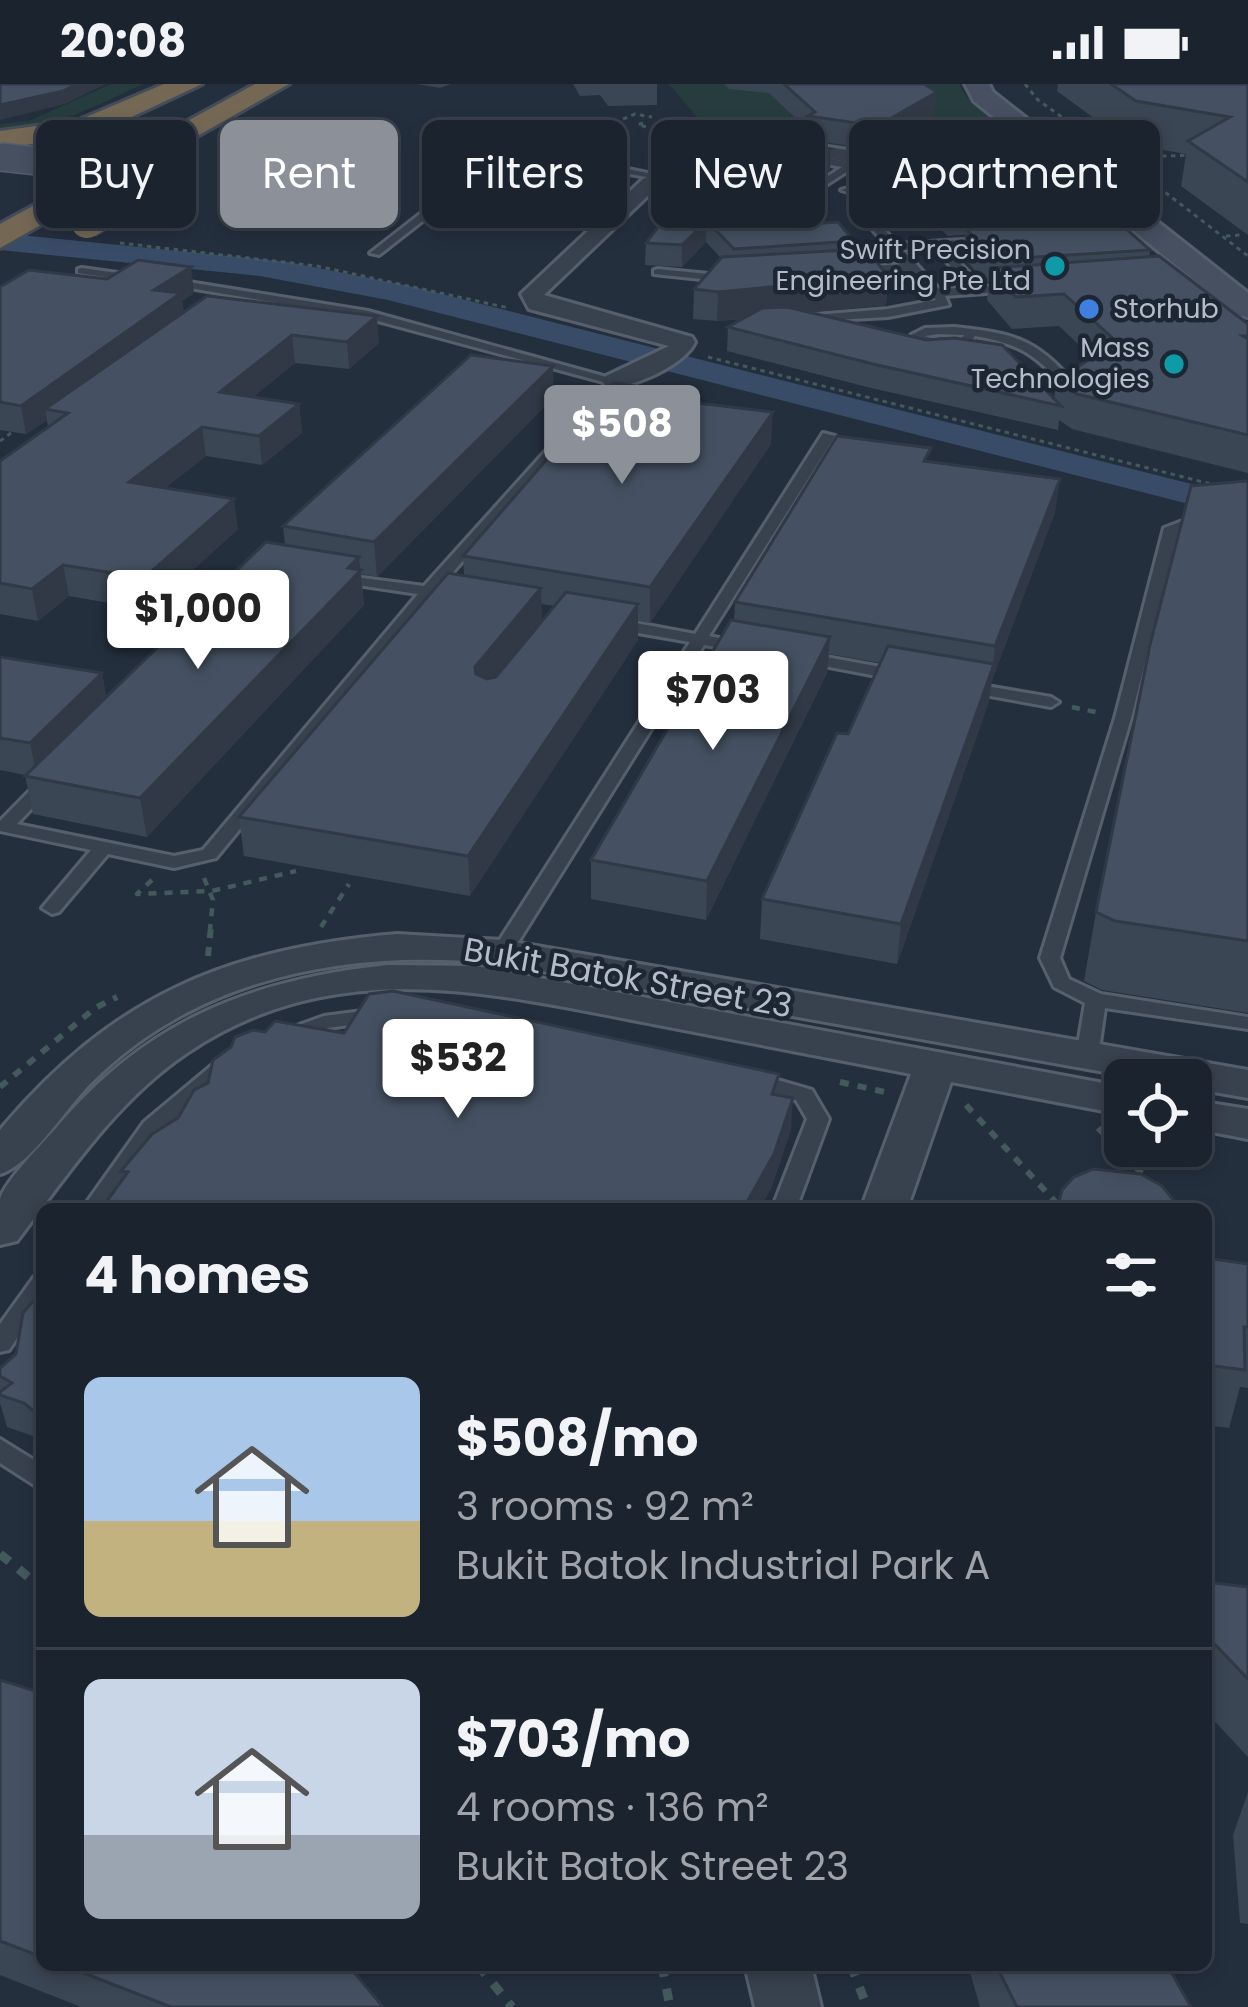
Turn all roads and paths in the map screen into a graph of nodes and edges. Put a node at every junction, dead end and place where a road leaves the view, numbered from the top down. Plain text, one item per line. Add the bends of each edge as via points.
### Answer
1 (188, 84) edge
2 (228, 84) edge
3 (977, 84) edge
4 (1025, 84) edge
5 (287, 89) edge
6 (1023, 89) edge
7 (1046, 94) dead end
8 (1062, 114) dead end
9 (1071, 114) dead end
10 (656, 118) dead end
11 (623, 119) dead end
12 (1013, 120) edge
13 (1054, 120) edge
14 (1064, 120) edge
15 (0, 140) edge
16 (196, 153) edge
17 (1204, 154) edge
18 (1160, 155) edge
19 (0, 157) edge
20 (36, 162) edge
21 (0, 167) edge
22 (36, 170) edge
23 (651, 175) edge
24 (651, 183) edge
25 (1173, 185) dead end
26 (1160, 186) edge
27 (818, 187) joint
28 (1160, 188) edge
29 (1160, 200) edge
30 (1205, 205) edge
31 (1184, 206) junction
32 (5, 225) edge
33 (74, 228) edge
34 (877, 228) edge
35 (1148, 228) edge
36 (1241, 235) edge
37 (1222, 236) junction
38 (1004, 240) edge
39 (895, 247) junction
40 (375, 253) dead end
41 (963, 255) edge
42 (946, 256) junction
43 (1248, 256) edge
44 (909, 262) junction
45 (0, 270) edge
46 (847, 271) edge
47 (82, 272) edge
48 (658, 272) edge
49 (751, 278) edge
50 (1248, 278) edge
51 (973, 283) dead end
52 (1024, 287) edge
53 (240, 291) junction
54 (940, 297) junction
55 (221, 305) edge
56 (1248, 308) edge
57 (795, 320) edge
58 (500, 347) junction
59 (488, 358) edge
60 (615, 380) junction
61 (1066, 381) edge
62 (17, 428) edge
63 (828, 436) dead end
64 (0, 441) edge
65 (1248, 525) edge
66 (310, 573) edge
67 (428, 591) junction
68 (450, 595) edge
69 (586, 619) edge
70 (698, 639) junction
71 (769, 652) edge
72 (792, 656) edge
73 (1051, 702) joint
74 (1123, 718) junction
75 (63, 766) edge
76 (2, 827) edge
77 (103, 848) junction
78 (193, 861) junction
79 (349, 884) dead end
80 (52, 908) dead end
81 (319, 930) dead end
82 (208, 956) dead end
83 (495, 966) junction
84 (1096, 1000) junction
85 (396, 1012) edge
86 (1248, 1024) edge
87 (1087, 1058) junction
88 (736, 1075) edge
89 (818, 1077) dead end
90 (1248, 1084) edge
91 (942, 1090) junction
92 (987, 1108) dead end
93 (1104, 1111) edge
94 (1104, 1118) edge
95 (1212, 1118) edge
96 (1248, 1124) edge
97 (1104, 1135) edge
98 (0, 1159) edge
99 (1135, 1167) edge
100 (1158, 1191) edge
101 (98, 1203) edge
102 (786, 1203) edge
103 (887, 1203) edge
104 (1056, 1203) edge
105 (0, 1228) edge
106 (36, 1291) edge
107 (0, 1342) edge
108 (0, 1449) edge
109 (36, 1475) edge
110 (0, 1554) edge
111 (36, 1583) edge
112 (483, 1971) edge
113 (663, 1971) edge
114 (779, 1971) edge
115 (853, 1971) edge
116 (512, 2007) edge
117 (670, 2007) edge
118 (788, 2007) edge
119 (868, 2007) edge

1 - 15 highway via 85,128
2 - 32 highway
3 - 12 main road
4 - 6 path
5 - 16 highway
5 - 32 highway
6 - 7 path
6 - 13 main road via 1024,101
6 - 14 path
8 - 9 path
10 - 11 path
17 - 18 path
19 - 20 main road, bridge
21 - 22 main road
23 - 40 lane via 506,152
24 - 60 street via 531,297 682,340 676,352
25 - 26 path
27 - 27 lane via 849,166 772,152 716,183 806,195
28 - 31 path
29 - 50 main road
30 - 31 path
31 - 37 path
33 - 45 highway, bridge
34 - 39 lane
35 - 56 main road
36 - 37 path
37 - 43 path
38 - 39 lane
39 - 44 lane
41 - 42 lane
42 - 44 lane
42 - 51 lane
44 - 46 lane
44 - 54 lane
47 - 53 lane
48 - 49 lane
52 - 54 lane
53 - 55 lane
53 - 58 lane
54 - 57 lane via 888,313
54 - 61 lane via 965,332 1029,346
58 - 59 lane
58 - 60 lane
60 - 67 lane
62 - 64 path
63 - 70 lane
65 - 74 lane via 1201,518 1171,528
66 - 67 lane
67 - 68 lane
67 - 78 lane via 209,854
69 - 70 lane
70 - 71 lane
70 - 83 lane
72 - 73 lane
73 - 74 path
74 - 84 lane via 1050,958 1061,983
75 - 76 lane
76 - 77 lane
77 - 78 lane
77 - 80 lane
78 - 82 path via 212,891
79 - 81 path
83 - 87 street, Bukit Batok Street 23
83 - 91 street, Bukit Batok Street 23
83 - 98 street, Bukit Batok Street 23 via 445,945 348,951 275,965 178,1001 74,1074
83 - 105 street, Bukit Batok Street 23 via 289,993 221,1017 136,1071
84 - 86 lane
84 - 87 lane
85 - 101 lane via 324,1022 226,1062 152,1127
87 - 90 street, Bukit Batok Street 23
88 - 102 lane via 804,1095 818,1119
89 - 91 path
91 - 92 path
91 - 93 street, Bukit Batok Street 23
91 - 103 street
91 - 104 path
94 - 97 path via 1092,1122
95 - 96 street
99 - 100 path
106 - 107 lane
108 - 109 lane
110 - 111 path
112 - 116 path
113 - 117 path
114 - 118 street
115 - 119 path

